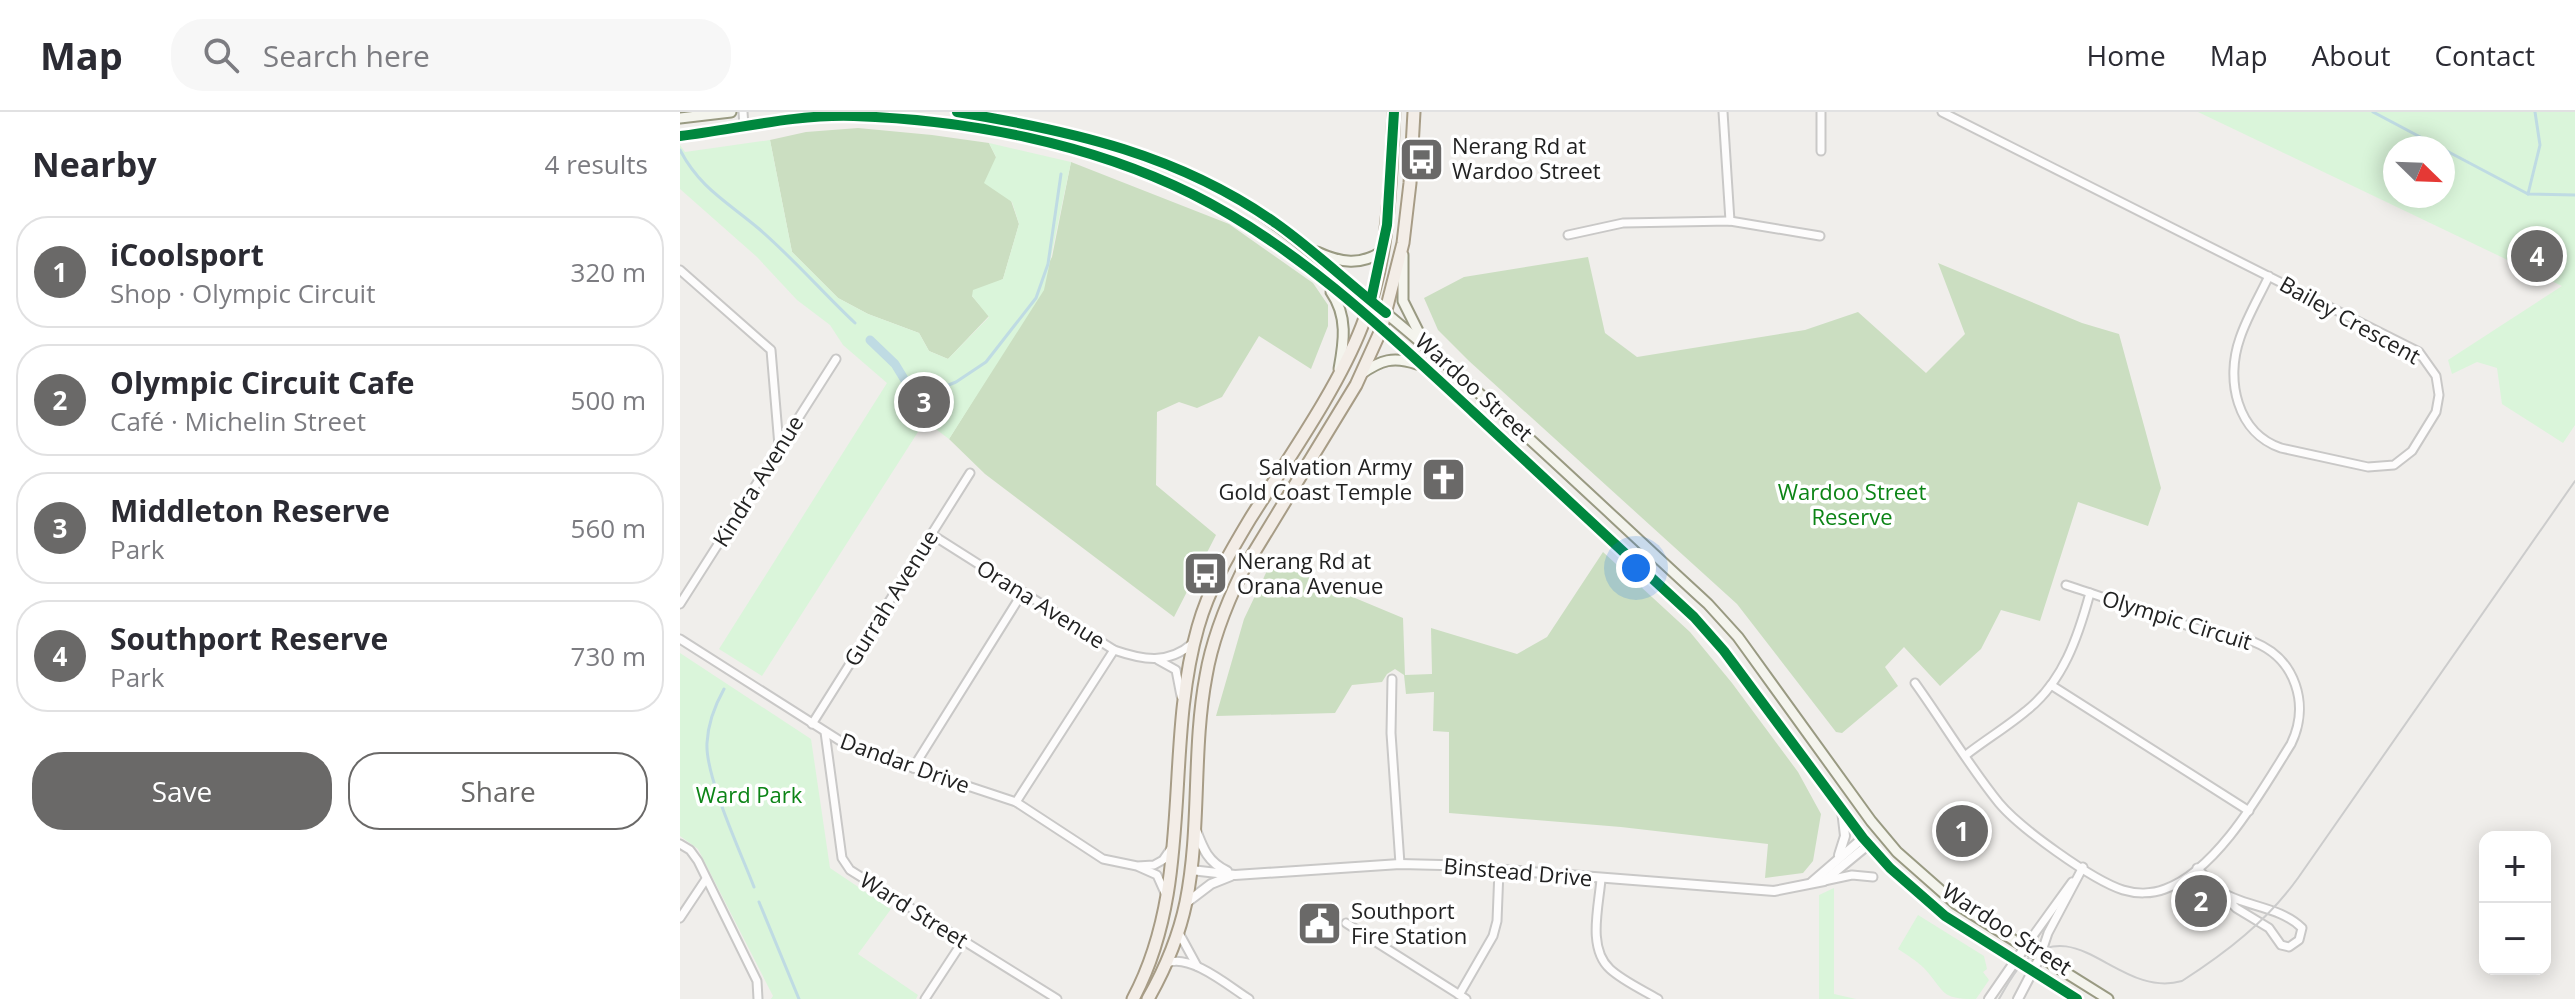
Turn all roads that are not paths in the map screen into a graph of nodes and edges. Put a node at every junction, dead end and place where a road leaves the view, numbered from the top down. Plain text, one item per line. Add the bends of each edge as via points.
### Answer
1 (731, 112) edge
2 (743, 112) edge
3 (957, 112) edge
4 (1394, 112) edge
5 (1414, 112) edge
6 (1723, 112) edge
7 (1821, 112) edge
8 (1942, 112) edge
9 (996, 115) edge
10 (684, 116) edge
11 (744, 126) junction
12 (991, 132) junction
13 (680, 136) edge
14 (1821, 151) dead end
15 (1730, 221) junction
16 (1568, 235) dead end
17 (1820, 236) dead end
18 (1403, 243) junction
19 (1303, 245) junction
20 (1383, 251) junction
21 (680, 270) edge
22 (2269, 276) junction
23 (1322, 280) junction
24 (1371, 300) junction
25 (1386, 313) junction
26 (1366, 316) junction
27 (1381, 330) junction
28 (1430, 351) junction
29 (836, 359) dead end
30 (1424, 366) junction
31 (1339, 373) junction
32 (1361, 375) junction
33 (779, 448) junction
34 (970, 473) dead end
35 (931, 534) junction
36 (2066, 585) dead end
37 (1023, 592) junction
38 (2090, 593) junction
39 (680, 604) edge
40 (680, 639) edge
41 (1194, 643) junction
42 (1114, 650) junction
43 (1156, 659) junction
44 (1392, 679) dead end
45 (1915, 683) dead end
46 (2051, 685) junction
47 (1182, 701) junction
48 (812, 724) junction
49 (825, 732) junction
50 (1966, 755) junction
51 (913, 768) junction
52 (1016, 802) junction
53 (1842, 809) junction
54 (2249, 811) junction
55 (1194, 826) junction
56 (1878, 831) junction
57 (1866, 841) junction
58 (1175, 842) junction
59 (680, 844) edge
60 (1400, 864) junction
61 (1137, 866) junction
62 (2197, 868) junction
63 (1191, 870) junction
64 (1499, 870) junction
65 (1826, 870) junction
66 (2081, 871) junction
67 (1235, 875) junction
68 (1873, 877) dead end
69 (706, 879) junction
70 (1601, 879) junction
71 (1819, 883) junction
72 (1800, 887) junction
73 (2218, 890) junction
74 (1169, 895) junction
75 (1186, 903) junction
76 (680, 918) edge
77 (1346, 923) dead end
78 (1178, 931) junction
79 (963, 941) junction
80 (2025, 947) junction
81 (2040, 957) junction
82 (2015, 960) junction
83 (1166, 964) junction
84 (1197, 966) junction
85 (2034, 972) junction
86 (1463, 997) edge
87 (758, 999) edge
88 (925, 999) edge
89 (1057, 999) edge
90 (1133, 999) edge
91 (1148, 999) edge
92 (1249, 999) edge
93 (1658, 999) edge
94 (1989, 999) edge
95 (2018, 999) edge
96 (2077, 999) edge
97 (2108, 999) edge

1 - 10 main road
2 - 11 street
3 - 9 main road, Wardoo Street
4 - 20 main road
5 - 18 main road
6 - 15 street
7 - 14 street
8 - 22 street, Bailey Crescent
9 - 12 street
9 - 19 main road, Wardoo Street via 1142,155 1221,190
11 - 12 main road, Wardoo Street via 852,116
11 - 13 main road, Wardoo Street
12 - 23 main road, Wardoo Street via 1069,148 1160,180 1262,235
15 - 16 street via 1623,223
15 - 17 street
18 - 25 main road
18 - 28 main road via 1403,301
19 - 20 main road via 1353,263
19 - 24 main road, Wardoo Street
20 - 24 main road
21 - 33 street via 771,350
22 - 22 street, Bailey Crescent via 2236,357 2236,394 2252,432 2281,448 2368,467 2394,465 2412,451 2438,405 2436,376 2426,359
23 - 26 main road, Wardoo Street
23 - 31 main road via 1342,315
24 - 25 main road, Wardoo Street
24 - 26 main road
25 - 27 main road
25 - 28 main road, Wardoo Street
26 - 27 main road, Wardoo Street
26 - 31 main road
27 - 30 main road, Wardoo Street
27 - 32 main road
28 - 56 main road, Wardoo Street via 1708,604 1738,637
29 - 33 street, Kindra Avenue
30 - 32 main road via 1388,358
30 - 53 main road, Wardoo Street via 1694,617
31 - 41 main road via 1220,571
32 - 55 main road via 1242,572 1222,619 1199,726
33 - 39 street, Kindra Avenue
34 - 35 street, Gurrah Avenue
35 - 37 street, Orana Avenue
35 - 48 street, Gurrah Avenue
36 - 38 street, Olympic Circuit
37 - 42 street, Orana Avenue
37 - 51 street
38 - 46 street via 2071,649
38 - 54 street, Olympic Circuit via 2254,642 2287,667 2300,701 2297,733
40 - 48 street, Dandar Drive
41 - 43 street via 1175,656
41 - 47 main road
42 - 43 street, Orana Avenue
42 - 52 street
43 - 47 street via 1176,670
44 - 60 street
45 - 50 street, Olympic Circuit
46 - 50 street via 2026,711
46 - 54 street
47 - 58 main road
48 - 49 street, Dandar Drive
49 - 51 street, Dandar Drive
49 - 79 street, Ward Street via 842,858 850,870
50 - 66 street, Olympic Circuit via 2013,817
51 - 52 street, Dandar Drive
52 - 61 street, Dandar Drive via 1103,859
53 - 57 main road, Wardoo Street
53 - 65 street, Binstead Drive via 1844,843
54 - 62 street, Olympic Circuit
55 - 63 main road
55 - 67 street via 1209,858
56 - 57 main road
56 - 80 main road, Wardoo Street via 1956,904
57 - 65 street, Binstead Drive
57 - 71 street, Binstead Drive
57 - 82 main road, Wardoo Street via 1931,905
58 - 61 street via 1158,864
58 - 74 main road
59 - 69 street via 695,856
60 - 64 street, Binstead Drive
60 - 67 street, Binstead Drive
61 - 74 street, Dandar Drive via 1157,875
62 - 66 street, Olympic Circuit via 2165,889 2143,893
62 - 73 street
63 - 67 street, Binstead Drive
63 - 74 main road via 1181,874
63 - 75 main road
64 - 70 street, Binstead Drive
64 - 86 street via 1493,936
65 - 72 street, Binstead Drive
66 - 80 street
66 - 81 street
67 - 75 street, Binstead Drive via 1211,884
68 - 71 street, Binstead Drive via 1852,875
69 - 76 street
69 - 87 street via 757,981
70 - 72 street, Binstead Drive via 1754,891
70 - 93 street via 1596,938 1600,955 1609,969
71 - 72 street, Binstead Drive
73 - 73 street via 2295,922 2302,928 2300,938 2293,946 2282,945 2267,926
74 - 90 main road via 1155,951
75 - 78 main road
77 - 86 street
78 - 83 main road
78 - 84 street
79 - 88 street
79 - 89 street, Ward Street
80 - 81 main road, Wardoo Street
80 - 82 street
81 - 85 street
81 - 97 main road, Wardoo Street
82 - 85 main road, Wardoo Street
82 - 94 street
83 - 84 street via 1176,960
83 - 91 main road
84 - 92 street
85 - 95 street
85 - 96 main road, Wardoo Street

